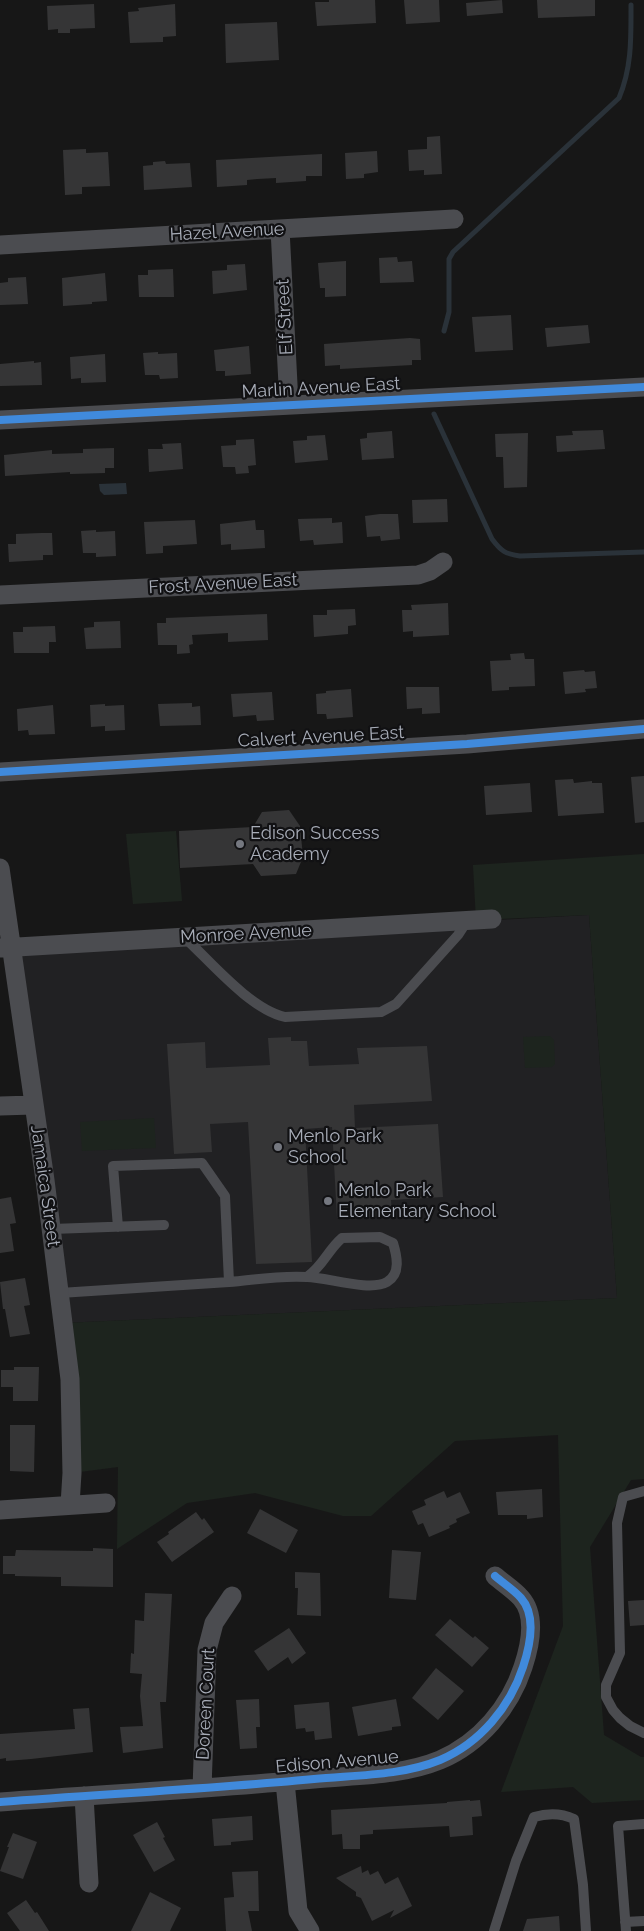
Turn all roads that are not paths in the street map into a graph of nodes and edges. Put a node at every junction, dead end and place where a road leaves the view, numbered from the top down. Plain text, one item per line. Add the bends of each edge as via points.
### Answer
1 (454, 219) dead end
2 (280, 229) junction
3 (0, 245) edge
4 (644, 387) edge
5 (289, 404) junction
6 (0, 420) edge
7 (443, 562) dead end
8 (0, 595) edge
9 (644, 729) edge
10 (0, 772) edge
11 (0, 868) edge
12 (492, 919) dead end
13 (467, 921) junction
14 (185, 938) junction
15 (6, 947) edge
16 (33, 1105) junction
17 (0, 1106) edge
18 (164, 1225) dead end
19 (118, 1227) junction
20 (52, 1229) junction
21 (307, 1276) junction
22 (229, 1282) junction
23 (60, 1293) junction
24 (644, 1491) edge
25 (106, 1503) dead end
26 (70, 1505) junction
27 (0, 1510) edge
28 (495, 1576) dead end
29 (232, 1596) dead end
30 (644, 1733) edge
31 (285, 1782) junction
32 (202, 1788) junction
33 (84, 1796) junction
34 (0, 1802) edge
35 (644, 1824) edge
36 (89, 1883) dead end
37 (644, 1921) edge
38 (626, 1927) edge
39 (310, 1931) edge
40 (494, 1931) edge
41 (586, 1931) edge

1 - 2 street, Hazel Avenue
2 - 3 street, Hazel Avenue
2 - 5 street, Elf Street
4 - 5 street, Marlin Avenue East
5 - 6 street, Marlin Avenue East
7 - 8 street, Frost Avenue East via 418,574
9 - 10 street, Calvert Avenue East via 468,744
11 - 15 street, Jamaica Street
12 - 13 street, Monroe Avenue
13 - 14 street, Monroe Avenue
13 - 14 lane via 396,1004 380,1012 285,1017 273,1014 247,996
14 - 15 street, Monroe Avenue
15 - 16 street, Jamaica Street
16 - 17 street
16 - 20 street, Jamaica Street
18 - 19 lane
19 - 20 lane
19 - 22 lane via 113,1166 202,1163 225,1196
20 - 23 street, Jamaica Street
21 - 21 lane via 378,1285 388,1282 395,1273 398,1260 393,1244 380,1237 342,1238 332,1246 320,1266
21 - 22 lane
22 - 23 lane
23 - 26 street, Jamaica Street via 70,1379
24 - 30 lane via 623,1497 617,1522 620,1653 606,1685 606,1697 613,1710 630,1726
25 - 26 street
26 - 27 street
28 - 31 street, Edison Avenue via 522,1598 530,1614 530,1636 514,1691 482,1733 442,1759 415,1770
29 - 32 street, Doreen Court via 214,1623 207,1650
31 - 32 street, Edison Avenue
31 - 39 street via 298,1910
32 - 33 street, Edison Avenue
33 - 34 street, Edison Avenue
33 - 36 street
35 - 38 lane via 618,1826
37 - 38 lane
40 - 41 lane via 534,1817 546,1814 566,1815 574,1819

